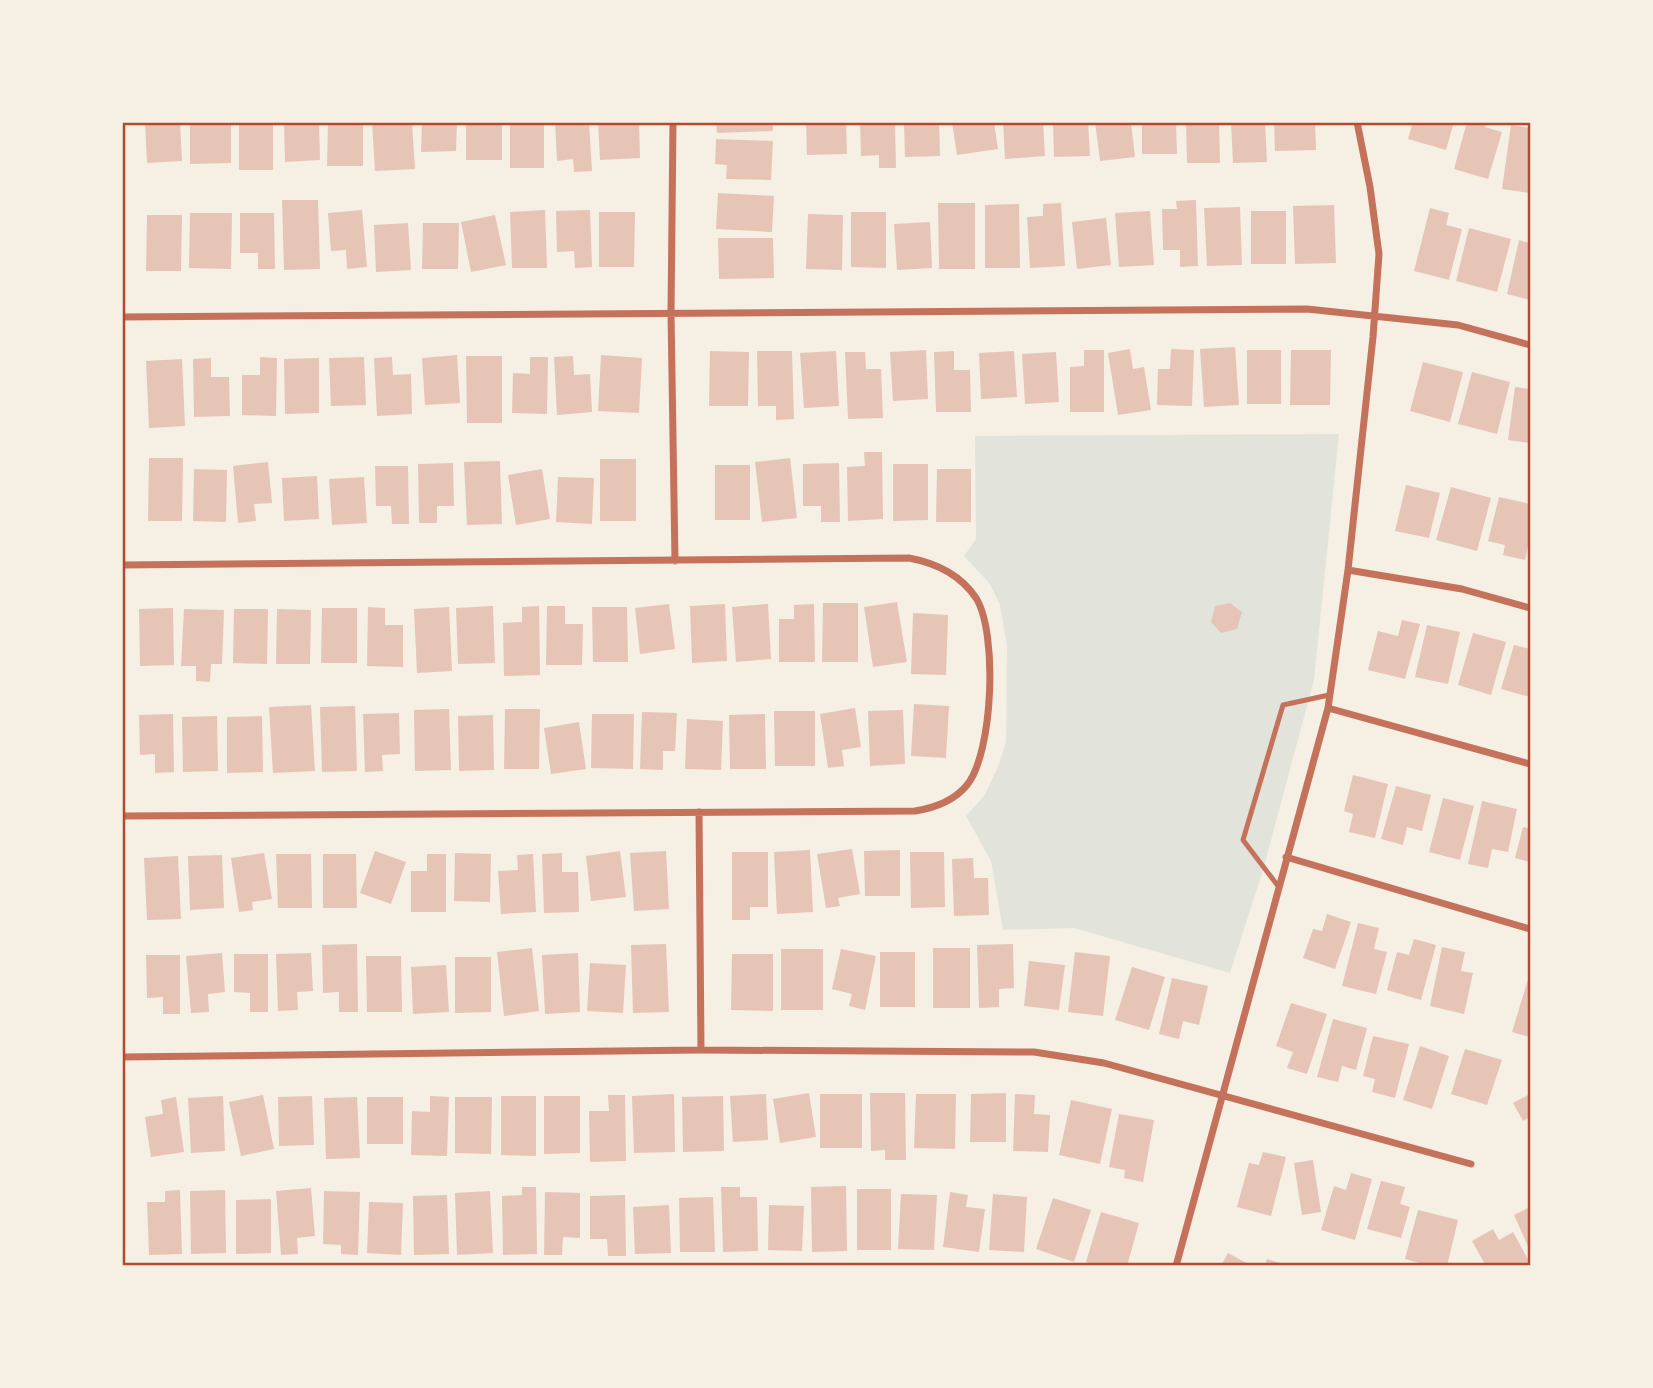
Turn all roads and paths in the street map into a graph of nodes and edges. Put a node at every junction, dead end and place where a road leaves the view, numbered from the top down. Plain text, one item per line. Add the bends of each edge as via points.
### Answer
1 (673, 122) edge
2 (1357, 122) edge
3 (671, 313) junction
4 (1375, 316) junction
5 (122, 317) edge
6 (1531, 345) edge
7 (675, 561) junction
8 (122, 565) edge
9 (1348, 570) junction
10 (1531, 608) edge
11 (1329, 695) junction
12 (1328, 708) junction
13 (1531, 764) edge
14 (699, 812) junction
15 (122, 816) edge
16 (1286, 857) junction
17 (1278, 886) junction
18 (1531, 929) edge
19 (701, 1050) junction
20 (122, 1057) edge
21 (1223, 1097) junction
22 (1471, 1164) dead end
23 (1176, 1265) edge

1 - 3 street
2 - 4 street via 1379,254
3 - 4 street via 1293,309
3 - 5 street
3 - 7 street
4 - 6 street via 1458,326
4 - 9 street
7 - 8 street
7 - 14 street via 909,558 933,562 960,579 977,600 988,632 990,682 984,747 967,786 953,798 915,811
9 - 10 street via 1462,589
9 - 11 street
11 - 12 street
11 - 17 lane via 1283,705 1243,840
12 - 13 street
12 - 16 street
14 - 15 street
14 - 19 street
16 - 17 street
16 - 18 street
17 - 21 street
19 - 20 street
19 - 21 street via 1034,1052 1104,1063
21 - 22 street
21 - 23 street

